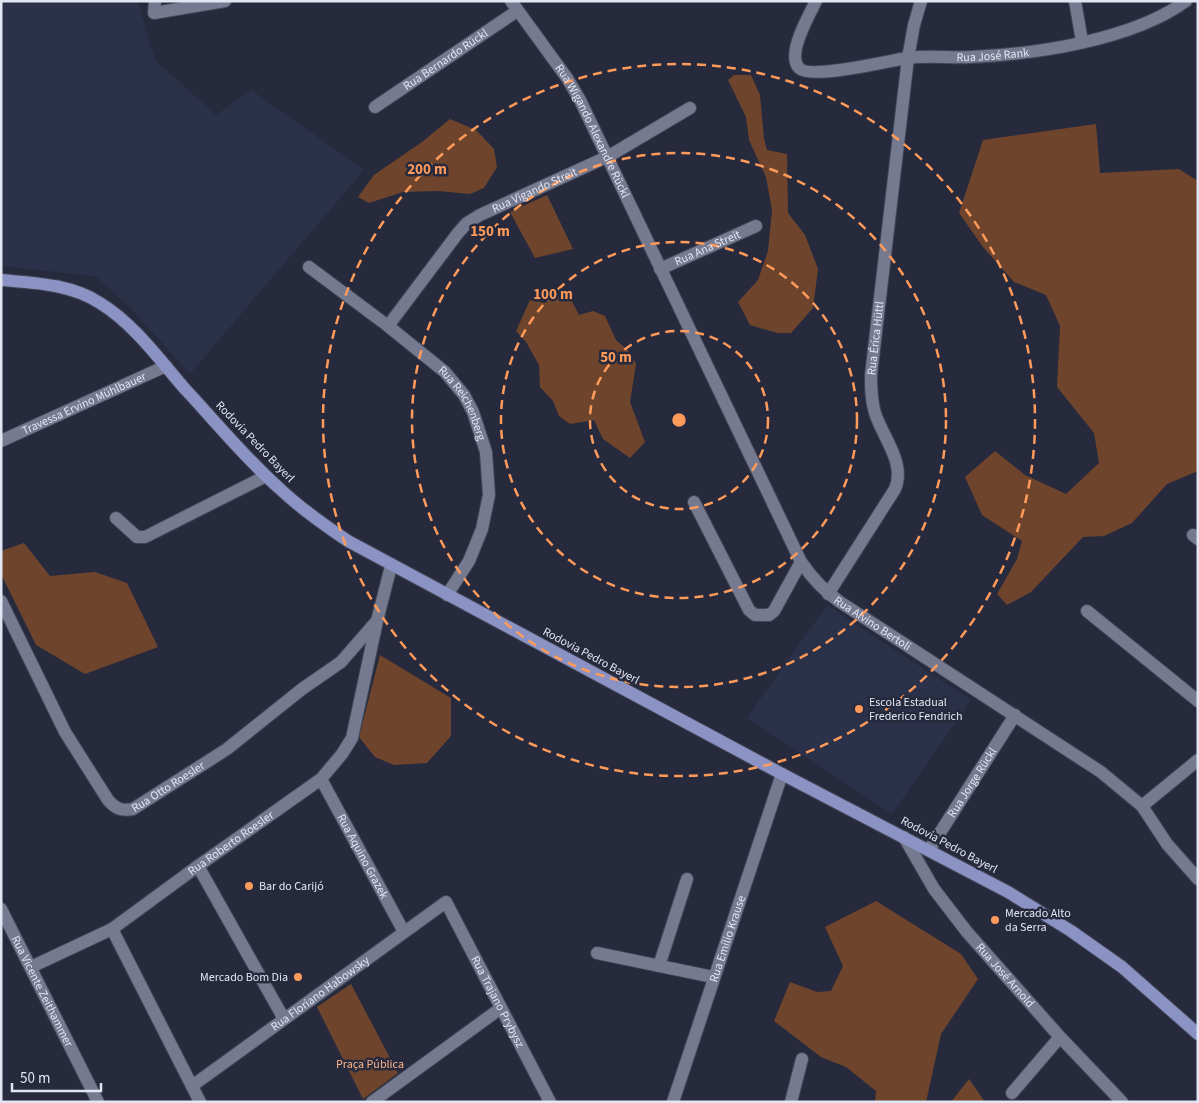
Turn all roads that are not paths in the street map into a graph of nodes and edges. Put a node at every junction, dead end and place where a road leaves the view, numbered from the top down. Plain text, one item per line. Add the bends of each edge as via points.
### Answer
1 (155, 1) edge
2 (225, 1) edge
3 (816, 1) edge
4 (922, 1) edge
5 (1075, 1) edge
6 (1186, 1) edge
7 (514, 6) edge
8 (1082, 42) junction
9 (908, 58) junction
10 (375, 108) dead end
11 (690, 108) dead end
12 (608, 156) junction
13 (756, 226) dead end
14 (309, 267) dead end
15 (660, 269) junction
16 (1, 280) edge
17 (388, 326) junction
18 (166, 366) junction
19 (1, 441) edge
20 (266, 476) junction
21 (694, 502) dead end
22 (116, 518) dead end
23 (801, 562) junction
24 (391, 566) junction
25 (828, 594) junction
26 (447, 595) junction
27 (1, 601) edge
28 (1087, 611) dead end
29 (377, 621) junction
30 (1198, 701) edge
31 (1015, 715) junction
32 (1198, 760) edge
33 (782, 774) junction
34 (321, 780) junction
35 (1142, 806) junction
36 (904, 837) junction
37 (929, 850) junction
38 (198, 866) junction
39 (687, 879) dead end
40 (1198, 879) edge
41 (446, 902) joint
42 (1, 909) edge
43 (112, 930) junction
44 (404, 932) junction
45 (597, 953) dead end
46 (659, 966) junction
47 (31, 967) junction
48 (713, 977) junction
49 (501, 1008) junction
50 (284, 1020) junction
51 (1198, 1034) edge
52 (1060, 1037) junction
53 (802, 1060) dead end
54 (192, 1086) junction
55 (1012, 1093) dead end
56 (98, 1102) edge
57 (200, 1102) edge
58 (372, 1102) edge
59 (550, 1102) edge
60 (673, 1102) edge
61 (791, 1102) edge
62 (1122, 1102) edge

1 - 2 street via 154,13
3 - 9 street, Rua José Rank via 794,54 800,70 819,72
4 - 9 street
5 - 8 street
6 - 8 street, Rua José Rank via 1151,21
7 - 10 street, Rua Bernardo Rückl
7 - 12 street, Rua Wigando Alexandre Rückl via 567,78
8 - 9 street, Rua José Rank via 972,57
9 - 25 street, Rua Érica Hüttl via 871,375 871,398 895,460 899,480
11 - 12 street, Rua Vigando Streit
12 - 15 street, Rua Wigando Alexandre Rückl
12 - 17 street, Rua Vigando Streit via 467,223
13 - 15 street, Rua Ana Streit
14 - 17 street, Rua Reichenberg
15 - 23 street, Rua Alvino Bertoli
16 - 18 main road, Rodovia Pedro Bayerl via 47,284 100,302 125,322
17 - 26 street, Rua Reichenberg via 444,372 464,395 486,452 489,495 482,529 469,561
18 - 19 street, Travessa Ervino Mühlbauer
18 - 20 main road, Rodovia Pedro Bayerl
20 - 22 street via 145,537 137,537
20 - 24 main road, Rodovia Pedro Bayerl via 332,530
21 - 23 street via 749,610 755,615 774,612
23 - 25 street, Rua Alvino Bertoli
24 - 26 main road, Rodovia Pedro Bayerl
24 - 29 street, Rua Roberto Roesler
25 - 31 street, Rua Alvino Bertoli
26 - 33 main road, Rodovia Pedro Bayerl
27 - 29 street, Rua Otto Roesler via 65,732 108,800 116,809 124,811 134,809 227,749 341,662
28 - 30 street
29 - 34 street, Rua Roberto Roesler via 352,738
31 - 35 street, Rua Alvino Bertoli via 1101,772
31 - 37 street, Rua Jorge Rückl
32 - 35 street
33 - 36 main road, Rodovia Pedro Bayerl
33 - 48 street, Rua Emílio Krause
34 - 38 street, Rua Roberto Roesler
34 - 44 street, Rua Aquino Grazek
35 - 40 street, Rua Alvino Bertoli via 1173,851
36 - 37 main road, Rodovia Pedro Bayerl
36 - 52 street, Rua José Arnold via 934,889 967,932
37 - 51 main road, Rodovia Pedro Bayerl via 1008,892 1071,931 1122,967
38 - 43 street, Rua Roberto Roesler
38 - 50 street
39 - 46 street
41 - 44 street, Rua Floriano Habowsky
41 - 49 street, Rua Trajano Prybysz
42 - 47 street, Rua Vicente Zeithammer
43 - 47 street, Rua Roberto Roesler
43 - 54 street
44 - 50 street, Rua Floriano Habowsky
45 - 46 street
46 - 48 street
47 - 56 street, Rua Vicente Zeithammer
48 - 60 street, Rua Emílio Krause
49 - 58 street
49 - 59 street, Rua Trajano Prybysz
50 - 54 street, Rua Floriano Habowsky
52 - 55 street
52 - 62 street, Rua José Arnold
53 - 61 street
54 - 57 street

